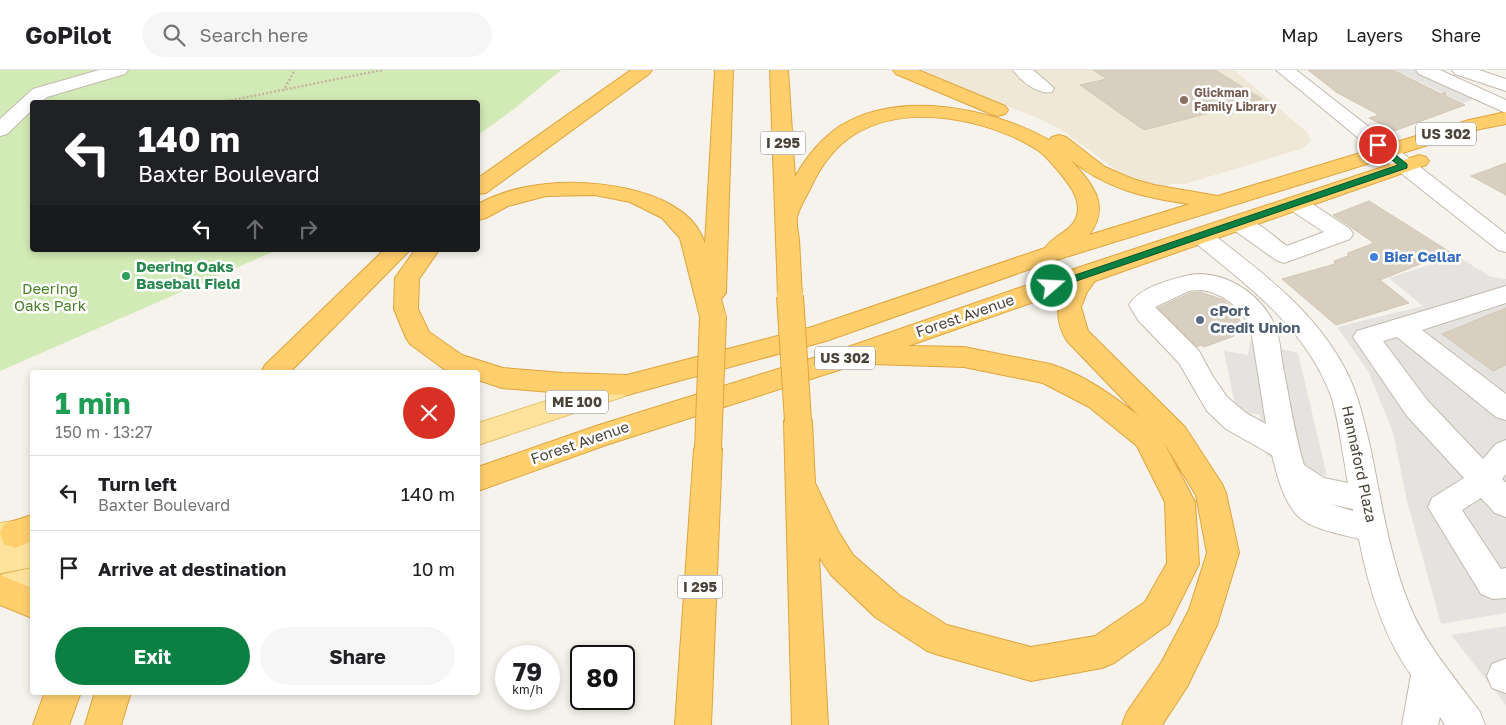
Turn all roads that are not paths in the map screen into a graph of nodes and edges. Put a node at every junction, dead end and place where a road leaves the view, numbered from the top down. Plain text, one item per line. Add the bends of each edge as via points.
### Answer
1 (58, 70) edge
2 (119, 70) edge
3 (643, 70) edge
4 (724, 70) edge
5 (779, 70) edge
6 (902, 70) edge
7 (1022, 70) edge
8 (1285, 70) edge
9 (1425, 70) edge
10 (1461, 70) edge
11 (1506, 85) edge
12 (1044, 88) dead end
13 (40, 93) junction
14 (32, 100) edge
15 (30, 102) edge
16 (1506, 107) edge
17 (1506, 118) edge
18 (1506, 129) edge
19 (0, 130) edge
20 (1396, 159) junction
21 (480, 187) edge
22 (1222, 202) junction
23 (1297, 204) junction
24 (480, 212) edge
25 (786, 217) junction
26 (1239, 223) junction
27 (1201, 236) junction
28 (1506, 245) edge
29 (396, 252) edge
30 (426, 252) edge
31 (1045, 256) junction
32 (1088, 273) junction
33 (1506, 294) edge
34 (713, 317) junction
35 (1401, 327) junction
36 (854, 355) junction
37 (276, 370) edge
38 (478, 370) edge
39 (480, 371) edge
40 (627, 385) junction
41 (1506, 409) edge
42 (527, 418) junction
43 (480, 430) edge
44 (480, 433) edge
45 (1506, 452) edge
46 (1288, 460) junction
47 (480, 477) edge
48 (1484, 480) junction
49 (800, 482) junction
50 (1365, 499) junction
51 (1506, 504) edge
52 (1372, 528) junction
53 (30, 583) edge
54 (1506, 583) edge
55 (0, 590) edge
56 (30, 602) edge
57 (1428, 671) junction
58 (62, 695) edge
59 (112, 695) edge
60 (693, 723) edge
61 (51, 725) edge
62 (103, 725) edge
63 (810, 725) edge
64 (1140, 725) edge
65 (1420, 725) edge
66 (1467, 725) edge

1 - 13 street
2 - 13 street
3 - 21 highway
4 - 34 highway, I 295
5 - 25 highway, I 295
6 - 22 highway via 1018,118 1066,145 1115,181 1139,189
7 - 12 street
8 - 20 street
9 - 16 street
10 - 11 street
13 - 14 street
15 - 19 street
17 - 20 highway, Forest Avenue / US 302 via 1476,124
18 - 20 highway, Forest Avenue / US 302
20 - 22 highway, Forest Avenue / US 302
20 - 23 highway, Forest Avenue / US 302
20 - 28 street
22 - 31 highway, Forest Avenue / US 302
23 - 26 highway, Forest Avenue / US 302
23 - 26 street via 1342,234 1284,255
24 - 34 highway via 500,201 546,190 595,189 636,198 670,214 690,236
25 - 31 highway via 816,159 826,147 854,127 872,119 914,112 965,116 1001,125 1047,148 1075,177 1086,194 1089,215 1086,223 1078,234
25 - 49 highway, I 295, bridge
26 - 27 highway, Forest Avenue / US 302
27 - 32 highway, Forest Avenue / US 302
27 - 50 street, Hannaford Plaza via 1265,288 1315,341 1345,398
29 - 37 highway
30 - 38 highway via 407,278 406,309 420,338 454,362
31 - 40 highway, Forest Avenue / US 302 via 817,335
32 - 36 highway, Forest Avenue / US 302
32 - 64 highway via 1075,291 1069,307 1076,335 1175,435 1211,493 1223,553 1205,614 1174,675
33 - 35 street
34 - 60 highway, I 295, bridge
35 - 41 street
35 - 48 street via 1366,337 1417,408
36 - 47 highway, Forest Avenue / US 302
36 - 49 highway via 964,357 1050,374 1099,400 1147,438 1180,502 1184,564 1157,613 1102,651 1031,664 939,639 887,606 842,565 815,518
39 - 40 highway via 502,378
40 - 42 main road, Forest Avenue / ME 100
42 - 43 main road
42 - 44 main road, Forest Avenue / ME 100
45 - 48 street
46 - 46 street via 1265,335 1250,308 1230,292 1203,282 1190,282 1148,298 1141,305 1190,358 1200,380 1217,404
46 - 50 street via 1317,489
46 - 52 street via 1301,497 1312,510
48 - 51 street
48 - 54 street via 1443,507 1493,584
49 - 63 highway, I 295
50 - 52 street, Hannaford Plaza
52 - 57 street, Hannaford Plaza via 1394,609
53 - 55 main road
55 - 56 highway
57 - 65 street
57 - 66 street, Hannaford Plaza
58 - 61 highway
59 - 62 highway

